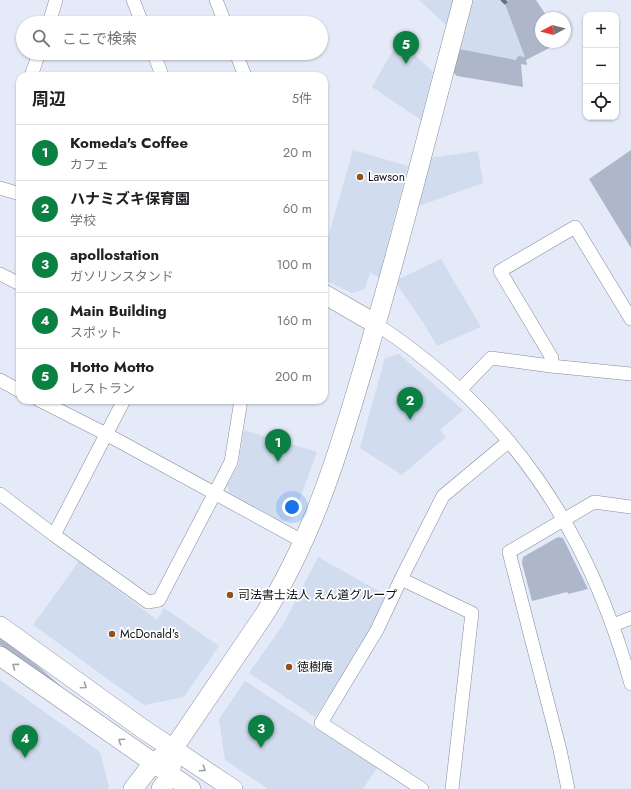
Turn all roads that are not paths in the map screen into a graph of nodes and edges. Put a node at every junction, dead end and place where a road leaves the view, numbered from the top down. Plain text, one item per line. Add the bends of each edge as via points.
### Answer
1 (56, 0) edge
2 (133, 0) edge
3 (216, 0) edge
4 (463, 0) edge
5 (51, 16) edge
6 (139, 16) edge
7 (222, 16) edge
8 (37, 60) edge
9 (156, 60) edge
10 (239, 60) edge
11 (32, 72) edge
12 (161, 72) edge
13 (243, 72) edge
14 (0, 188) edge
15 (16, 193) edge
16 (0, 274) edge
17 (16, 282) edge
18 (328, 296) edge
19 (631, 319) edge
20 (376, 324) junction
21 (551, 366) junction
22 (631, 374) edge
23 (0, 380) edge
24 (16, 388) edge
25 (460, 390) junction
26 (47, 404) edge
27 (122, 404) edge
28 (239, 404) edge
29 (106, 434) junction
30 (510, 440) junction
31 (215, 493) junction
32 (0, 494) edge
33 (631, 507) edge
34 (565, 520) junction
35 (54, 535) junction
36 (304, 542) junction
37 (401, 579) junction
38 (631, 618) edge
39 (613, 625) junction
40 (0, 626) edge
41 (0, 656) edge
42 (631, 684) edge
43 (173, 749) junction
44 (153, 763) junction
45 (166, 782) edge
46 (133, 789) edge
47 (191, 789) edge
48 (233, 789) edge
49 (422, 789) edge
50 (452, 789) edge
51 (568, 789) edge

1 - 5 street
2 - 6 street
3 - 7 street
4 - 20 street
8 - 11 street
9 - 12 street
10 - 13 street
14 - 15 street
16 - 17 street
18 - 20 street
19 - 21 street via 574,227 500,271 552,358
20 - 25 street via 418,353
20 - 36 street via 339,449
21 - 22 street
21 - 25 street via 491,358
23 - 24 street
25 - 30 street
26 - 29 street
27 - 29 street
28 - 31 street via 231,462
29 - 31 street
29 - 35 street
30 - 34 street
30 - 37 street via 443,496
31 - 35 street via 159,600 148,602
31 - 36 street
32 - 35 street
33 - 34 street via 594,502
34 - 39 street via 589,567
34 - 51 street via 509,552
36 - 43 street via 268,610
37 - 49 street via 377,630 321,723
37 - 50 street via 472,613
38 - 39 street
39 - 42 street
40 -> 43 street
44 -> 41 street
43 - 44 street
43 - 45 street
43 -> 48 street
44 - 45 street
44 - 46 street
45 - 47 street

